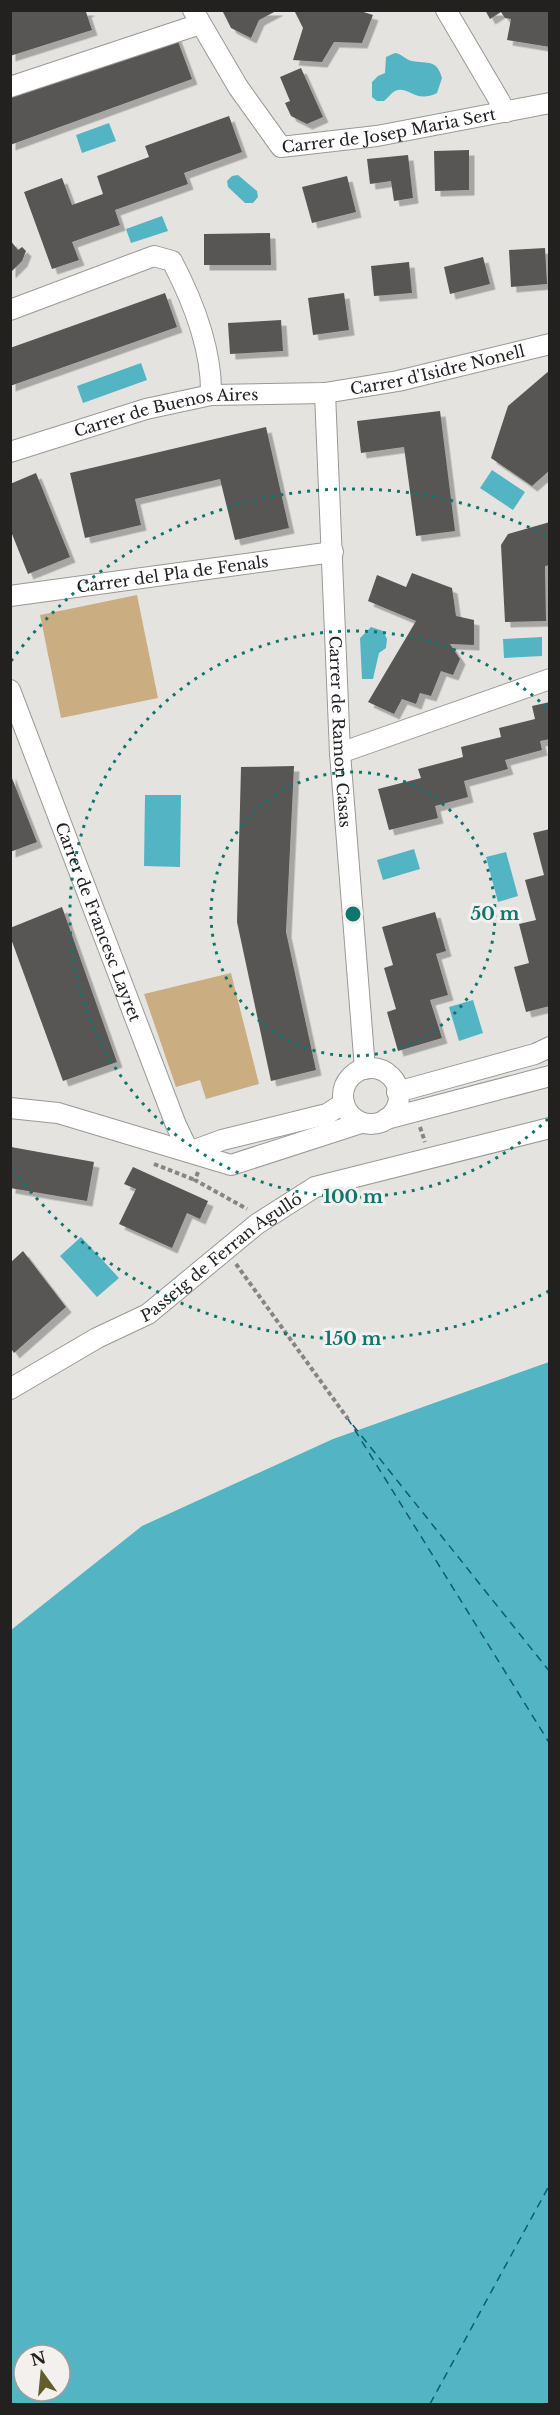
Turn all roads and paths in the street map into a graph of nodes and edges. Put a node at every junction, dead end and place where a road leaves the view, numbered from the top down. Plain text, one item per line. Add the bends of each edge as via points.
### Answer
1 (446, 10) edge
2 (196, 17) edge
3 (10, 87) edge
4 (549, 103) edge
5 (506, 112) junction
6 (10, 310) edge
7 (549, 344) edge
8 (325, 393) junction
9 (211, 394) junction
10 (10, 452) edge
11 (333, 552) junction
12 (10, 596) edge
13 (549, 679) edge
14 (10, 690) edge
15 (340, 753) junction
16 (549, 1047) edge
17 (365, 1069) junction
18 (549, 1076) edge
19 (398, 1092) junction
20 (344, 1103) junction
21 (10, 1108) edge
22 (416, 1111) junction
23 (386, 1119) junction
24 (361, 1123) junction
25 (549, 1128) edge
26 (196, 1154) junction
27 (430, 1160) junction
28 (264, 1219) junction
29 (226, 1249) junction
30 (10, 1389) edge
31 (348, 1419) dead end

1 - 5 street
2 - 3 street
2 - 5 street, Carrer de Josep Maria Sert via 238,87 281,147 377,136
4 - 5 street, Carrer de Josep Maria Sert
6 - 9 street via 154,256 172,261 184,284 212,368
7 - 8 street, Carrer d'Isidre Nonell via 398,381
8 - 9 street, Carrer de Buenos Aires
8 - 11 street, Carrer de Ramon Casas
9 - 10 street, Carrer de Buenos Aires via 146,409
11 - 12 street, Carrer del Pla de Fenals
11 - 15 street, Carrer de Ramon Casas
13 - 15 street
14 - 26 street, Carrer de Francesc Layret via 176,1125
15 - 17 street, Carrer de Ramon Casas
16 - 19 street
17 - 19 street via 387,1074
17 - 20 street via 353,1074 345,1084
18 - 22 street
19 - 23 street via 395,1111
20 - 24 street
20 - 26 street via 327,1114 222,1140
21 - 26 street via 58,1113
22 - 23 street
22 - 27 path
23 - 24 street via 374,1124
24 - 26 street via 231,1165
25 - 27 street, Passeig de Ferran Agulló
26 - 28 path via 195,1180
27 - 28 street, Passeig de Ferran Agulló via 315,1187
28 - 29 street, Passeig de Ferran Agulló
29 - 30 street, Passeig de Ferran Agulló via 148,1314 97,1338
29 - 31 path

